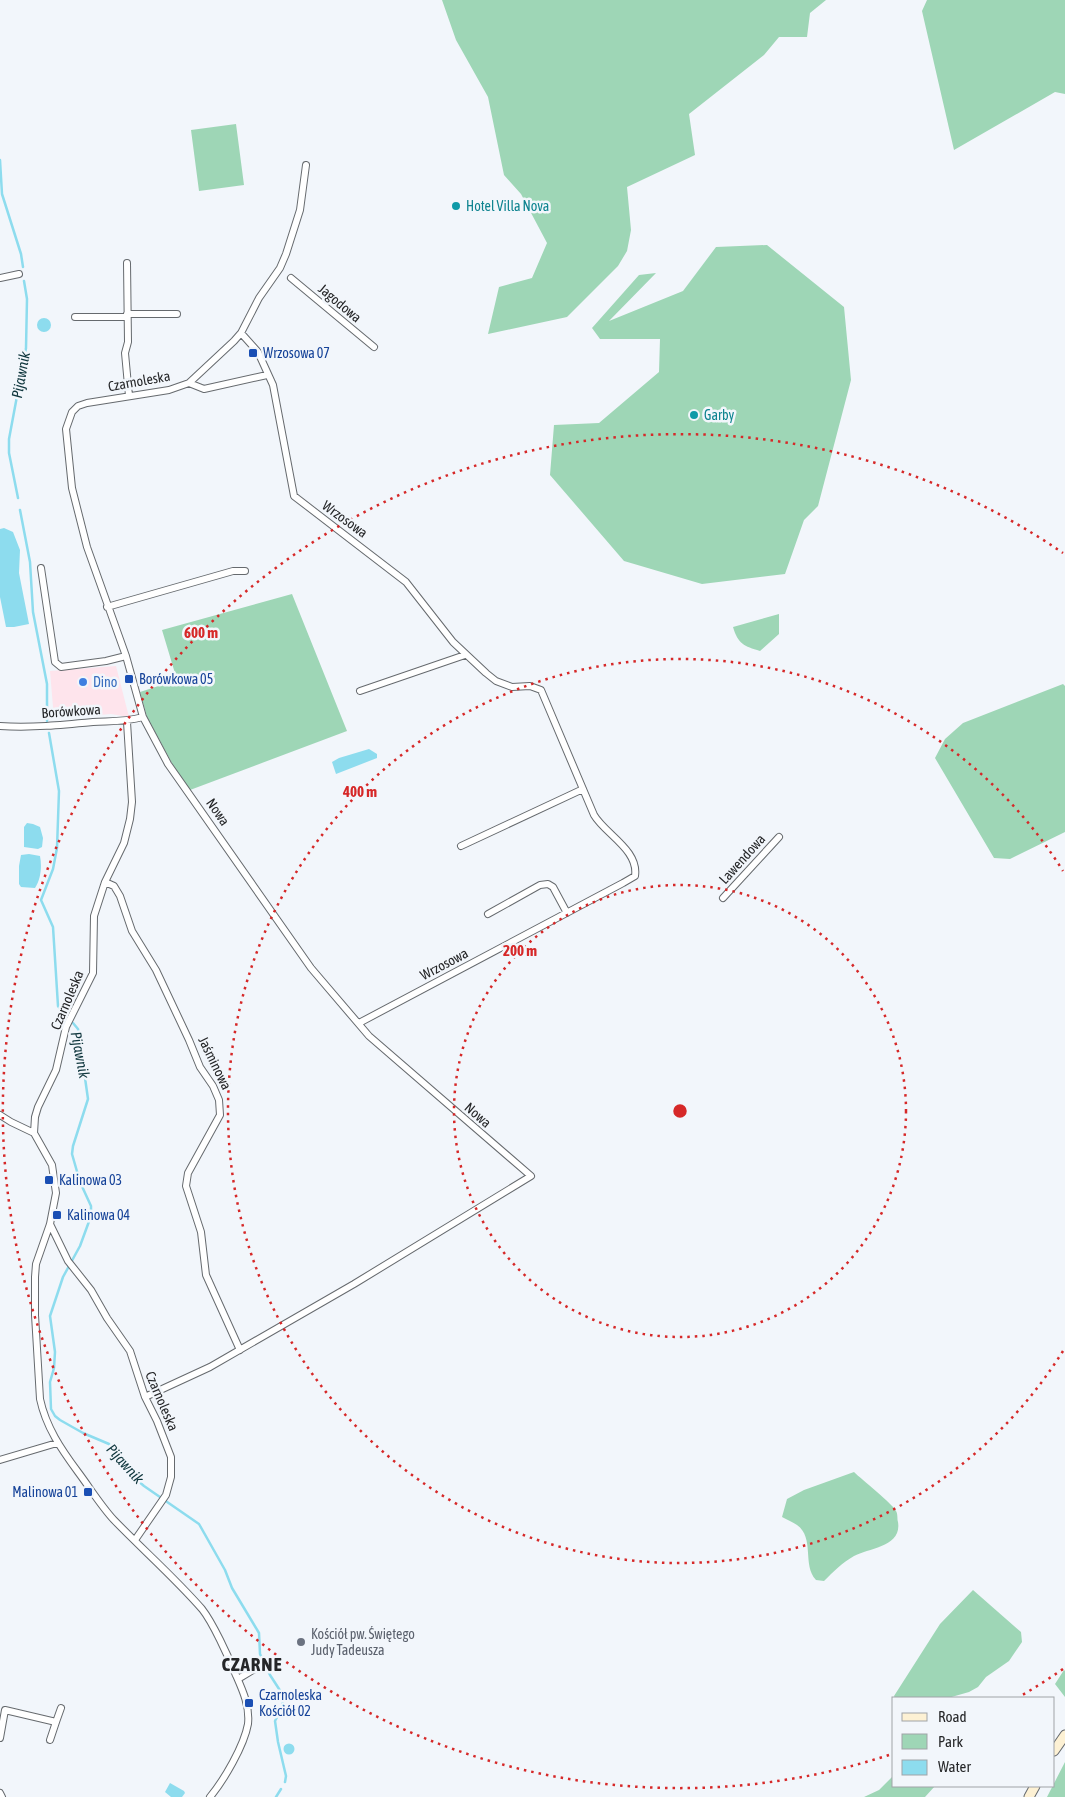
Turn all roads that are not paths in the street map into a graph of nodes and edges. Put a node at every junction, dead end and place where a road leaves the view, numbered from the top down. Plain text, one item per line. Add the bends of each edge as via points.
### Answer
1 (306, 165) dead end
2 (126, 263) dead end
3 (19, 274) dead end
4 (0, 278) edge
5 (291, 278) dead end
6 (177, 314) dead end
7 (127, 316) junction
8 (75, 317) dead end
9 (241, 333) junction
10 (374, 347) dead end
11 (267, 375) junction
12 (188, 383) junction
13 (129, 396) junction
14 (41, 568) dead end
15 (245, 571) dead end
16 (107, 607) junction
17 (465, 655) junction
18 (126, 656) junction
19 (360, 691) dead end
20 (143, 717) junction
21 (127, 722) junction
22 (0, 726) edge
23 (583, 789) junction
24 (780, 837) dead end
25 (461, 846) dead end
26 (105, 882) junction
27 (723, 898) dead end
28 (567, 913) junction
29 (488, 914) dead end
30 (359, 1023) junction
31 (0, 1115) edge
32 (34, 1133) junction
33 (50, 1224) junction
34 (240, 1350) junction
35 (145, 1397) junction
36 (57, 1444) junction
37 (0, 1460) edge
38 (134, 1540) junction
39 (263, 1664) dead end
40 (238, 1679) junction
41 (61, 1708) dead end
42 (2, 1709) edge
43 (56, 1722) junction
44 (1065, 1734) edge
45 (0, 1738) edge
46 (50, 1740) dead end
47 (1055, 1749) edge
48 (0, 1793) edge
49 (2, 1797) edge
50 (210, 1797) edge

1 - 9 street, Czarnoleska via 300,210 286,254
2 - 7 street
3 - 4 street
5 - 10 street, Jagodowa
6 - 7 street
7 - 8 street
7 - 13 street via 125,352
9 - 11 street, Wrzosowa via 258,352
9 - 12 street, Czarnoleska
11 - 12 street via 204,389
11 - 17 street, Wrzosowa via 273,385 294,496 406,582
12 - 13 street, Czarnoleska via 169,390
13 - 16 street, Czarnoleska via 78,406 72,412 66,429 72,488
14 - 18 street via 55,662 61,667
15 - 16 street via 233,571
16 - 18 street, Czarnoleska
17 - 19 street
17 - 23 street, Wrzosowa via 496,681 512,687 530,686 540,690
18 - 20 street, Czarnoleska
20 - 21 street, Borówkowa
20 - 30 street, Nowa via 181,784 311,968
21 - 22 street, Borówkowa
21 - 26 street, Czarnoleska via 132,802 130,819 124,843
23 - 25 street
23 - 28 street, Wrzosowa via 599,823 625,848 636,872 635,876
24 - 27 street, Lawendowa
26 - 32 street, Czarnoleska via 94,916 93,973 66,1027 56,1070 38,1107
26 - 34 street, Jaśminowa via 114,886 120,896 132,931 156,970 200,1067 219,1100 220,1115 188,1172 186,1186 201,1232 206,1275
28 - 29 street via 553,887 548,884 540,885
28 - 30 street, Wrzosowa
30 - 34 street, Nowa via 383,1049 531,1176
31 - 32 street
32 - 33 street via 52,1165 56,1193
33 - 35 street, Czarnoleska via 68,1262 91,1290 130,1351
33 - 36 street via 36,1264 35,1315 40,1399
34 - 35 street, Nowa
35 - 38 street, Czarnoleska via 171,1457 171,1477 166,1494
36 - 37 street
36 - 38 street via 113,1519
38 - 40 street via 203,1611
39 - 40 street
40 - 50 street via 248,1709 247,1728 231,1765
41 - 43 street
42 - 43 street
42 - 45 street
43 - 46 street
44 - 47 street
48 - 49 street

